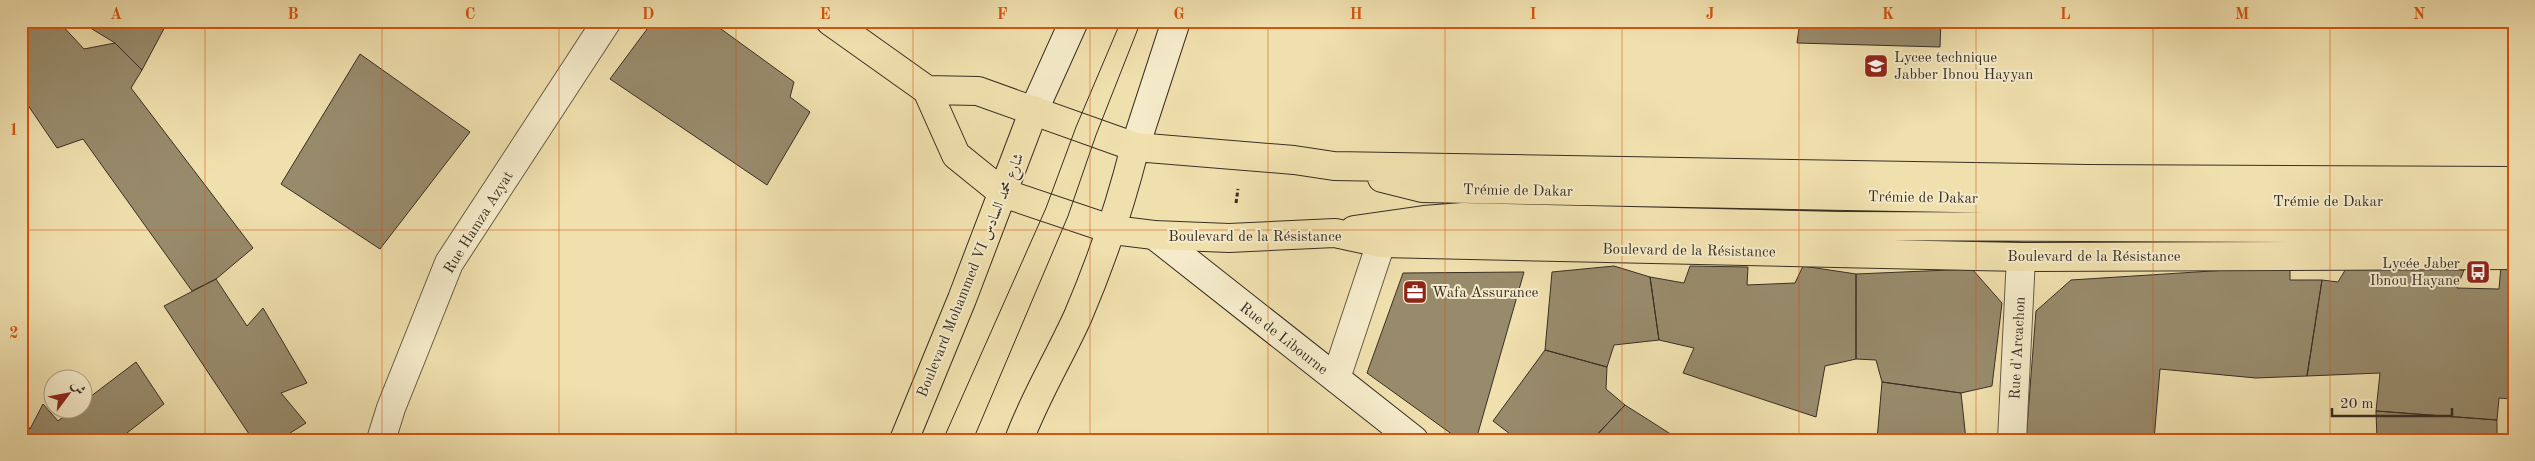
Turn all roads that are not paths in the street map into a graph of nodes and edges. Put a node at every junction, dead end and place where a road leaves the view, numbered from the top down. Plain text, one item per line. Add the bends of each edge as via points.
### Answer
1 (606, 21) edge
2 (830, 21) edge
3 (1074, 21) edge
4 (1176, 21) edge
5 (926, 90) junction
6 (1034, 110) junction
7 (1134, 147) junction
8 (1334, 166) junction
9 (2514, 181) edge
10 (1004, 193) junction
11 (2514, 202) edge
12 (2514, 229) edge
13 (1113, 230) junction
14 (1335, 233) junction
15 (1154, 235) junction
16 (1381, 243) junction
17 (2514, 255) edge
18 (2021, 257) junction
19 (1336, 378) junction
20 (381, 440) edge
21 (904, 440) edge
22 (1019, 440) edge
23 (1414, 440) edge
24 (2012, 440) edge

1 - 20 street, Rue Hamza Azyat via 449,263
2 - 5 main road, Boulevard de la Résistance
3 - 6 street
4 - 7 street
5 - 6 main road via 978,91
5 - 10 main road, Boulevard de la Résistance via 956,155
6 - 7 main road
6 - 10 main road, Boulevard Mohammed VI شارع محمد السادس
7 - 8 main road
7 - 13 main road
8 - 9 main road via 2077,179
8 - 11 main road, Trémie de Dakar via 1422,188 1999,199
10 - 13 main road, Boulevard de la Résistance
10 - 21 main road, Boulevard Mohammed VI شارع محمد السادس
12 - 14 main road, Trémie de Dakar via 1840,226 1463,217
13 - 15 main road, Boulevard de la Résistance
13 - 22 main road via 1077,317 1028,414
14 - 15 main road, Boulevard de la Résistance via 1229,238
14 - 16 main road, Boulevard de la Résistance
15 - 19 street, Rue de Libourne
16 - 18 main road, Boulevard de la Résistance
16 - 19 street
17 - 18 main road, Boulevard de la Résistance
18 - 24 street, Rue d'Arcachon
19 - 23 street, Rue de Libourne

